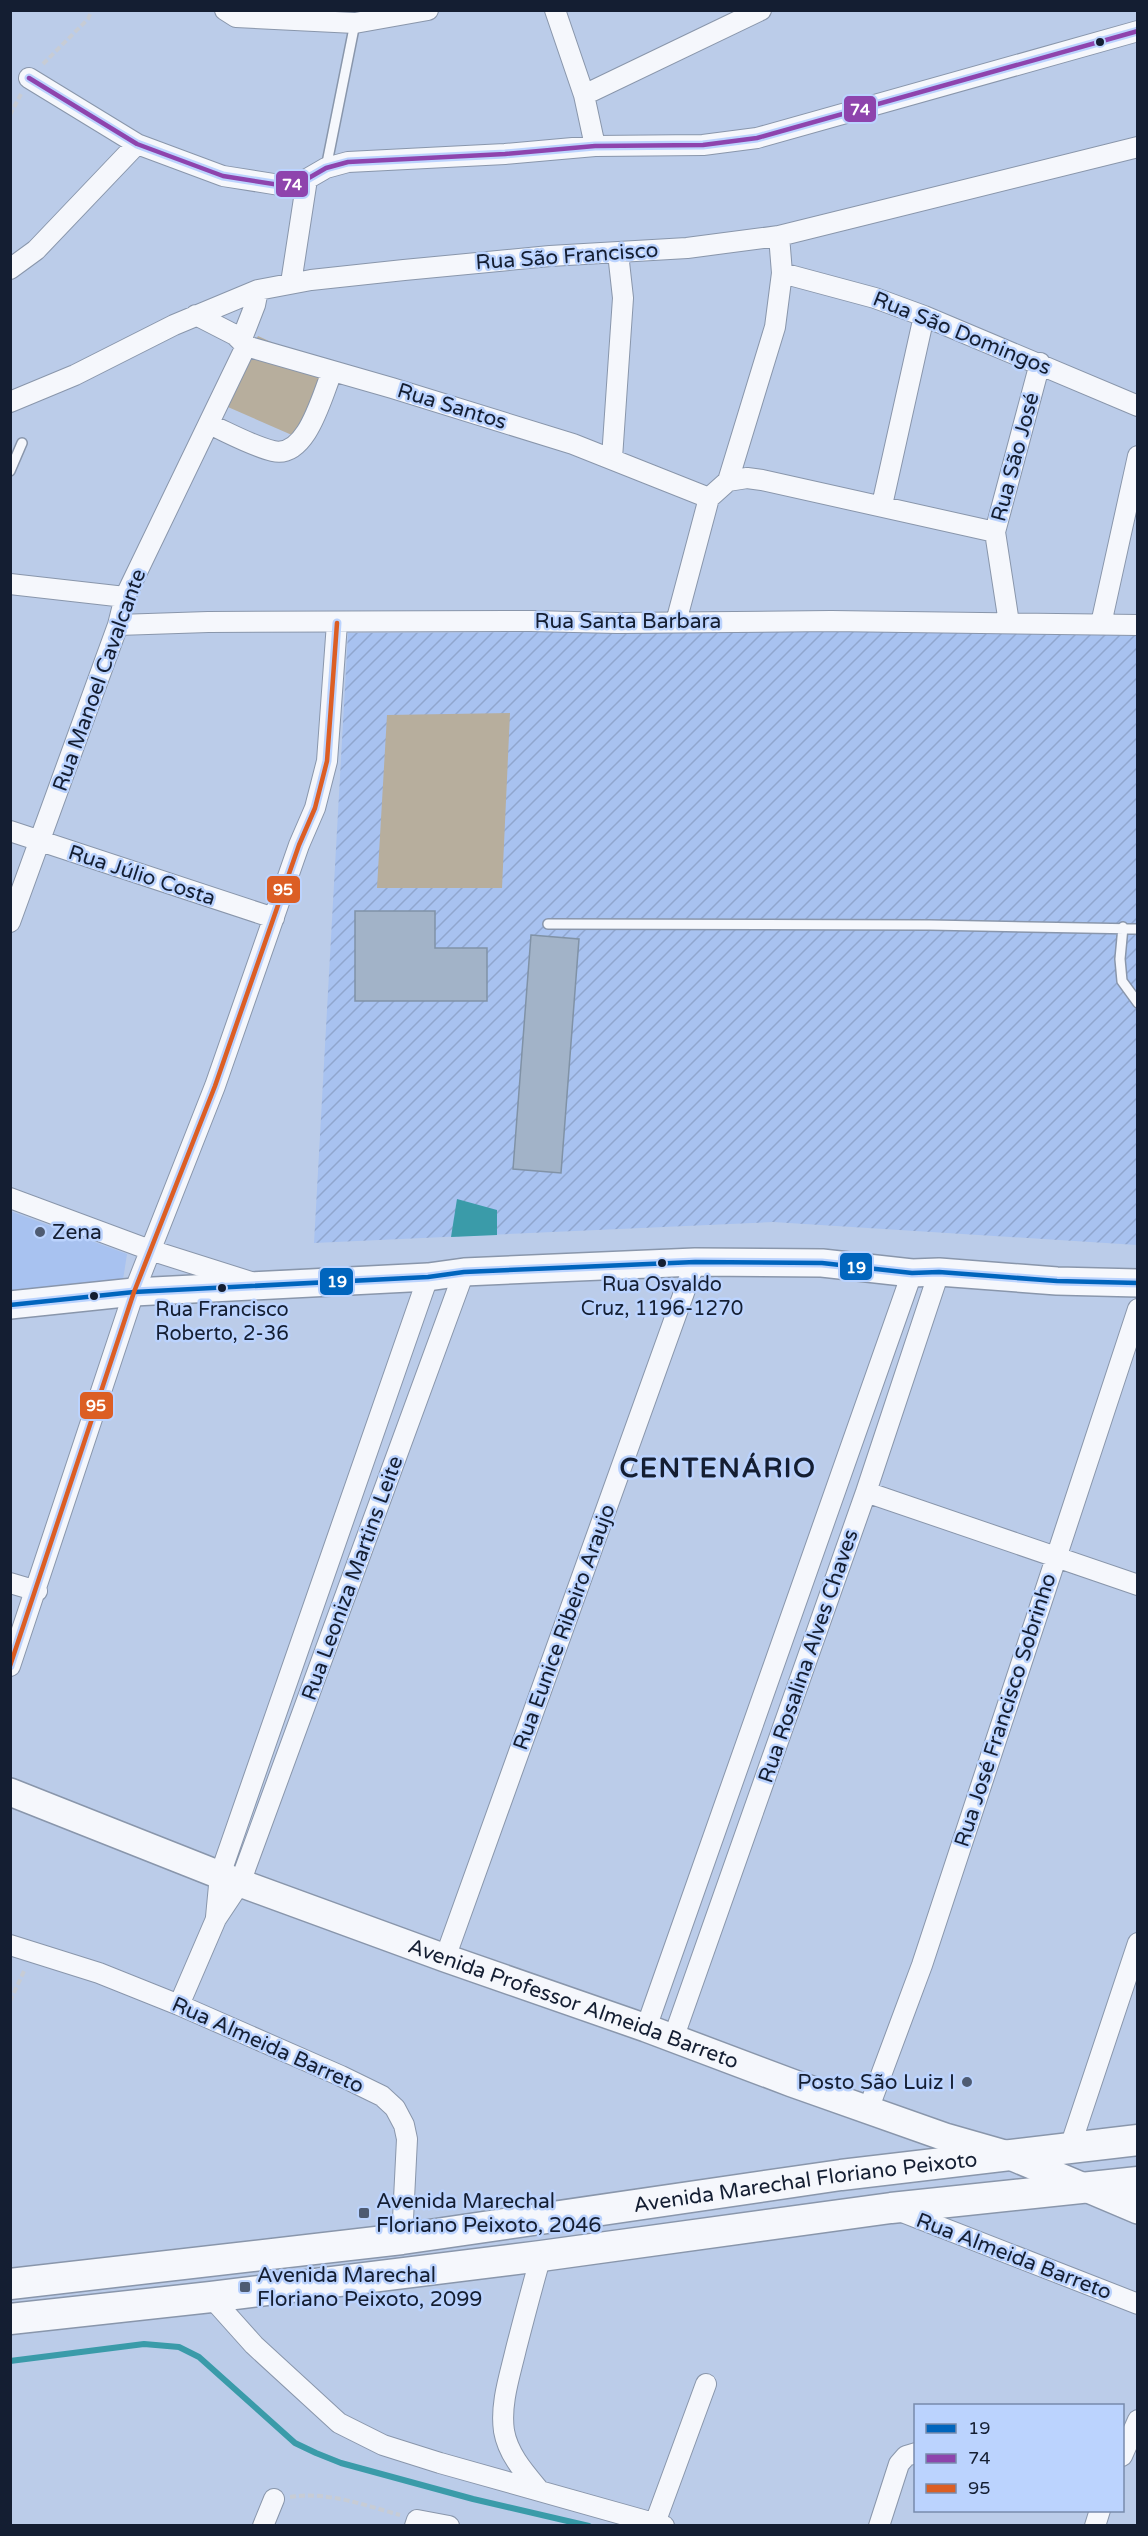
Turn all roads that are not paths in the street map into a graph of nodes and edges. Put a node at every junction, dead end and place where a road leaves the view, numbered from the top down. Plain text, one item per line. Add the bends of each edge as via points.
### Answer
1 (428, 10) edge
2 (555, 10) edge
3 (761, 10) edge
4 (394, 13) edge
5 (230, 14) edge
6 (355, 23) junction
7 (1137, 31) edge
8 (29, 78) road end
9 (584, 95) junction
10 (137, 144) junction
11 (595, 146) junction
12 (1137, 147) edge
13 (326, 168) junction
14 (308, 179) junction
15 (778, 236) junction
16 (618, 253) junction
17 (10, 269) edge
18 (782, 273) junction
19 (291, 283) junction
20 (258, 290) junction
21 (196, 315) junction
22 (924, 316) junction
23 (244, 344) junction
24 (1040, 363) junction
25 (332, 372) junction
26 (10, 402) edge
27 (1137, 406) edge
28 (209, 424) junction
29 (22, 443) dead end
30 (1137, 456) edge
31 (612, 458) junction
32 (10, 471) edge
33 (728, 481) junction
34 (709, 498) junction
35 (882, 505) junction
36 (995, 532) junction
37 (10, 584) edge
38 (125, 597) junction
39 (676, 622) junction
40 (337, 623) junction
41 (1009, 623) junction
42 (1101, 624) junction
43 (118, 625) junction
44 (1137, 625) edge
45 (10, 831) edge
46 (40, 842) junction
47 (274, 918) junction
48 (10, 922) edge
49 (548, 924) dead end
50 (1123, 927) junction
51 (1137, 929) edge
52 (1137, 1003) edge
53 (10, 1198) edge
54 (150, 1250) junction
55 (695, 1262) junction
56 (464, 1272) junction
57 (939, 1272) junction
58 (912, 1273) junction
59 (428, 1277) junction
60 (1137, 1283) edge
61 (265, 1286) junction
62 (134, 1292) junction
63 (10, 1305) edge
64 (1137, 1309) edge
65 (866, 1492) junction
66 (1056, 1557) junction
67 (10, 1583) edge
68 (1137, 1585) edge
69 (37, 1591) junction
70 (10, 1666) edge
71 (10, 1792) edge
72 (230, 1879) junction
73 (1137, 1942) edge
74 (10, 1945) edge
75 (445, 1958) junction
76 (179, 2004) junction
77 (646, 2028) junction
78 (673, 2039) junction
79 (868, 2110) junction
80 (1137, 2140) edge
81 (1070, 2147) junction
82 (1008, 2155) junction
83 (1137, 2182) edge
84 (1084, 2189) junction
85 (891, 2208) junction
86 (1137, 2210) edge
87 (402, 2239) junction
88 (541, 2256) junction
89 (10, 2284) edge
90 (211, 2297) junction
91 (1137, 2304) edge
92 (10, 2319) edge
93 (706, 2384) dead end
94 (1137, 2420) edge
95 (1124, 2452) edge
96 (914, 2453) edge
97 (539, 2490) junction
98 (274, 2499) road end
99 (416, 2523) edge
100 (660, 2524) edge
101 (263, 2526) edge
102 (449, 2526) edge
103 (879, 2526) edge

1 - 4 street
2 - 9 street
3 - 9 street
4 - 6 street
5 - 6 street
6 - 13 lane
7 - 11 street via 757,138 703,145
8 - 10 street
9 - 11 street
10 - 14 street via 249,182 286,186
10 - 17 street via 36,250
11 - 13 street via 348,162
12 - 15 street, Rua São Francisco
13 - 14 street
14 - 19 street
15 - 16 street, Rua São Francisco
15 - 18 street
16 - 19 street, Rua São Francisco via 483,262
16 - 31 street via 623,298
18 - 22 street, Rua São Domingos via 876,298
18 - 33 street via 775,327
19 - 20 street, Rua São Francisco
20 - 21 street, Rua São Francisco
20 - 23 street, Rua Manoel Cavalcante
21 - 23 street, Rua Santos
21 - 26 street, Rua São Francisco via 75,375
22 - 24 street, Rua São Domingos
22 - 35 street
23 - 25 street, Rua Santos
23 - 28 street, Rua Manoel Cavalcante
24 - 27 street, Rua São Domingos
24 - 36 street, Rua São José
25 - 28 street via 312,422 291,450 273,451
25 - 31 street, Rua Santos via 506,422
28 - 38 street, Rua Manoel Cavalcante
29 - 32 lane
30 - 42 street
31 - 34 street, Rua Santos
33 - 34 street
33 - 35 street via 762,480
34 - 39 street
35 - 36 street
36 - 41 street, Rua São José
37 - 38 street
38 - 43 street, Rua Manoel Cavalcante
39 - 40 street, Rua Santa Barbara
39 - 41 street, Rua Santa Barbara
40 - 43 street, Rua Santa Barbara
40 - 47 street via 327,761 315,808
41 - 42 street, Rua Santa Barbara
42 - 44 street, Rua Santa Barbara
43 - 46 street, Rua Manoel Cavalcante
45 - 46 street, Rua Júlio Costa
46 - 47 street, Rua Júlio Costa
46 - 48 street, Rua Manoel Cavalcante
47 - 54 street via 215,1086
49 - 50 lane
50 - 51 lane
50 - 52 lane via 1122,981
53 - 54 street
54 - 61 street
54 - 62 street
55 - 56 main road
55 - 58 main road via 822,1263
55 - 75 street, Rua Eunice Ribeiro Araujo
56 - 59 main road
56 - 72 street, Rua Leoniza Martins Leite
57 - 58 main road
57 - 60 main road
57 - 65 street, Rua Rosalina Alves Chaves
58 - 77 street, Rua Rosalina Alves Chaves
59 - 61 main road
59 - 72 street, Rua Leoniza Martins Leite
61 - 62 main road
62 - 63 main road
62 - 69 street
64 - 66 street, Rua José Francisco Sobrinho
65 - 66 street
65 - 78 street, Rua Rosalina Alves Chaves
66 - 68 street
66 - 79 street, Rua José Francisco Sobrinho via 922,1965
67 - 69 street
69 - 70 street
71 - 72 main road, Avenida Professor Almeida Barreto
72 - 75 main road, Avenida Professor Almeida Barreto
72 - 76 street
73 - 81 street
74 - 76 street, Rua Almeida Barreto
75 - 77 main road, Avenida Professor Almeida Barreto
76 - 87 street, Rua Almeida Barreto via 341,2076 382,2096 395,2108 407,2139
77 - 78 main road, Avenida Professor Almeida Barreto
78 - 79 main road, Avenida Professor Almeida Barreto
79 - 82 main road, Avenida Professor Almeida Barreto
80 - 81 main road, Avenida Marechal Floriano Peixoto
81 - 82 main road, Avenida Marechal Floriano Peixoto
82 - 84 main road, Avenida Professor Almeida Barreto
82 - 87 main road, Avenida Marechal Floriano Peixoto via 841,2175
83 - 84 main road, Avenida Marechal Floriano Peixoto
84 - 85 main road, Avenida Marechal Floriano Peixoto
84 - 86 main road, Avenida Professor Almeida Barreto
85 - 88 main road, Avenida Marechal Floriano Peixoto
85 - 91 street, Rua Almeida Barreto
87 - 89 main road, Avenida Marechal Floriano Peixoto
88 - 90 main road, Avenida Marechal Floriano Peixoto
88 - 97 street via 503,2412 512,2453
90 - 92 main road, Avenida Marechal Floriano Peixoto
90 - 97 street via 254,2345 339,2423 383,2445
93 - 100 street
94 - 95 street
96 - 103 street via 899,2464
97 - 100 street
98 - 101 street
99 - 102 street

